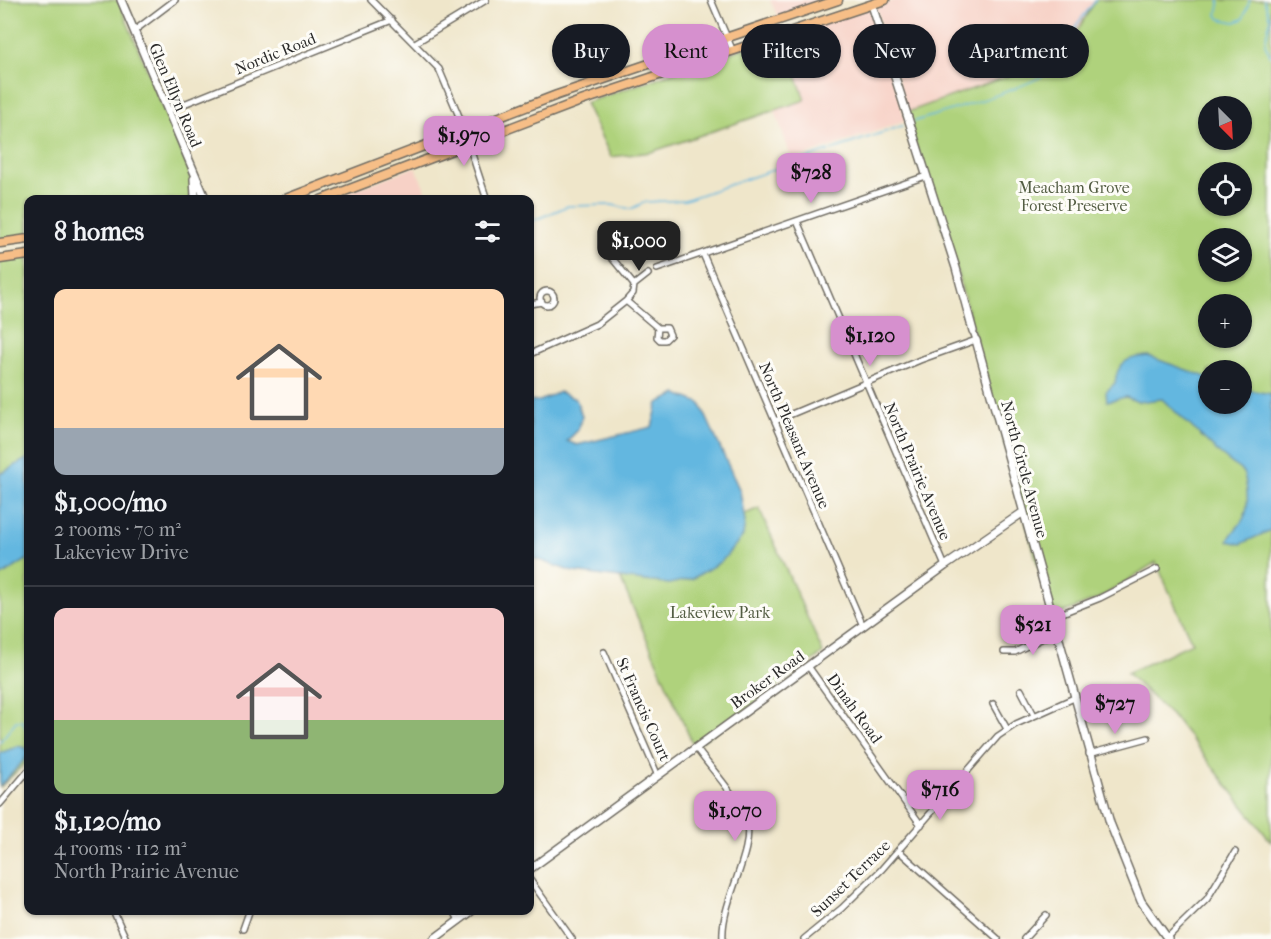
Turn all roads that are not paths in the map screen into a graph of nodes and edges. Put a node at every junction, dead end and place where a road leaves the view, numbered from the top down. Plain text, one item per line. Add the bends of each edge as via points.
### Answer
1 (121, 0) edge
2 (175, 0) edge
3 (371, 0) edge
4 (486, 0) edge
5 (711, 0) edge
6 (837, 0) edge
7 (885, 0) edge
8 (871, 2) edge
9 (392, 20) junction
10 (722, 24) edge
11 (134, 31) junction
12 (729, 38) edge
13 (729, 41) edge
14 (415, 43) junction
15 (732, 50) junction
16 (642, 67) edge
17 (169, 110) junction
18 (464, 130) junction
19 (469, 144) junction
20 (191, 168) junction
21 (926, 176) junction
22 (194, 195) edge
23 (204, 195) edge
24 (295, 195) edge
25 (334, 195) edge
26 (485, 195) edge
27 (796, 221) junction
28 (24, 240) edge
29 (0, 243) edge
30 (603, 248) dead end
31 (703, 254) junction
32 (24, 256) edge
33 (0, 259) edge
34 (657, 269) dead end
35 (648, 274) dead end
36 (634, 285) junction
37 (626, 301) junction
38 (542, 302) dead end
39 (534, 303) edge
40 (658, 328) dead end
41 (973, 331) joint
42 (976, 340) junction
43 (534, 352) edge
44 (865, 382) junction
45 (775, 421) junction
46 (1022, 513) junction
47 (945, 566) junction
48 (1157, 569) dead end
49 (1052, 617) junction
50 (862, 626) junction
51 (1055, 633) junction
52 (604, 652) dead end
53 (1004, 652) dead end
54 (808, 666) junction
55 (1021, 690) dead end
56 (1074, 698) junction
57 (993, 704) dead end
58 (1035, 715) junction
59 (1006, 729) junction
60 (1148, 738) dead end
61 (696, 748) junction
62 (1089, 754) junction
63 (24, 776) edge
64 (658, 776) junction
65 (0, 804) edge
66 (921, 825) junction
67 (899, 851) junction
68 (1235, 852) dead end
69 (534, 866) edge
70 (534, 886) edge
71 (115, 915) edge
72 (249, 915) edge
73 (456, 915) edge
74 (467, 915) edge
75 (1046, 915) dead end
76 (459, 921) junction
77 (243, 929) dead end
78 (1168, 938) edge
79 (126, 939) edge
80 (434, 939) edge
81 (572, 939) edge
82 (723, 939) edge
83 (804, 939) edge
84 (998, 939) edge
85 (1024, 939) edge

1 - 11 street, Glen Ellyn Road
2 - 11 street
3 - 9 street
4 - 14 street
5 - 10 street
6 - 12 main road
7 - 8 main road
8 - 15 main road
8 - 21 street, North Circle Avenue
9 - 14 street
9 - 17 street, Nordic Road
11 - 17 street, Glen Ellyn Road
13 - 15 street
14 - 18 street via 439,69
15 - 19 main road
16 - 18 main road
17 - 20 street, Glen Ellyn Road
18 - 19 street
18 - 24 main road
19 - 25 main road
19 - 26 street
20 - 22 street
20 - 23 street, Glen Ellyn Road
21 - 27 street
21 - 41 street, North Circle Avenue
27 - 31 street
27 - 44 street, North Prairie Avenue
28 - 29 main road
30 - 36 street
31 - 34 street
31 - 45 street, North Pleasant Avenue
32 - 33 main road
35 - 36 street
36 - 37 street
37 - 40 street
37 - 43 street via 597,324
38 - 39 street
41 - 42 street, North Circle Avenue
42 - 44 street
42 - 46 street, North Circle Avenue
44 - 45 street
44 - 47 street, North Prairie Avenue
45 - 50 street, North Pleasant Avenue
46 - 47 street, Broker Road
46 - 49 street, North Circle Avenue
47 - 50 street, Broker Road
48 - 49 street
49 - 51 street, North Circle Avenue
50 - 54 street, Broker Road
51 - 53 street via 1015,652
51 - 56 street, North Circle Avenue
52 - 64 street, St Francis Court
54 - 61 street, Broker Road
54 - 66 street, Dinah Road
55 - 58 street
56 - 58 street, Sunset Terrace
56 - 62 street, North Circle Avenue
57 - 59 street
58 - 59 street, Sunset Terrace
59 - 66 street, Sunset Terrace via 986,747
60 - 62 street
61 - 64 street, Broker Road
61 - 82 street via 742,811 747,826 744,852 724,911
62 - 78 street, North Circle Avenue via 1110,823 1142,901
63 - 65 street
64 - 69 street, Broker Road
66 - 67 street, Sunset Terrace
67 - 83 street, Sunset Terrace via 842,908
67 - 84 street
68 - 78 street via 1207,899
70 - 81 street
71 - 79 street
72 - 77 street
73 - 76 street
74 - 76 street
75 - 85 street
76 - 80 street

